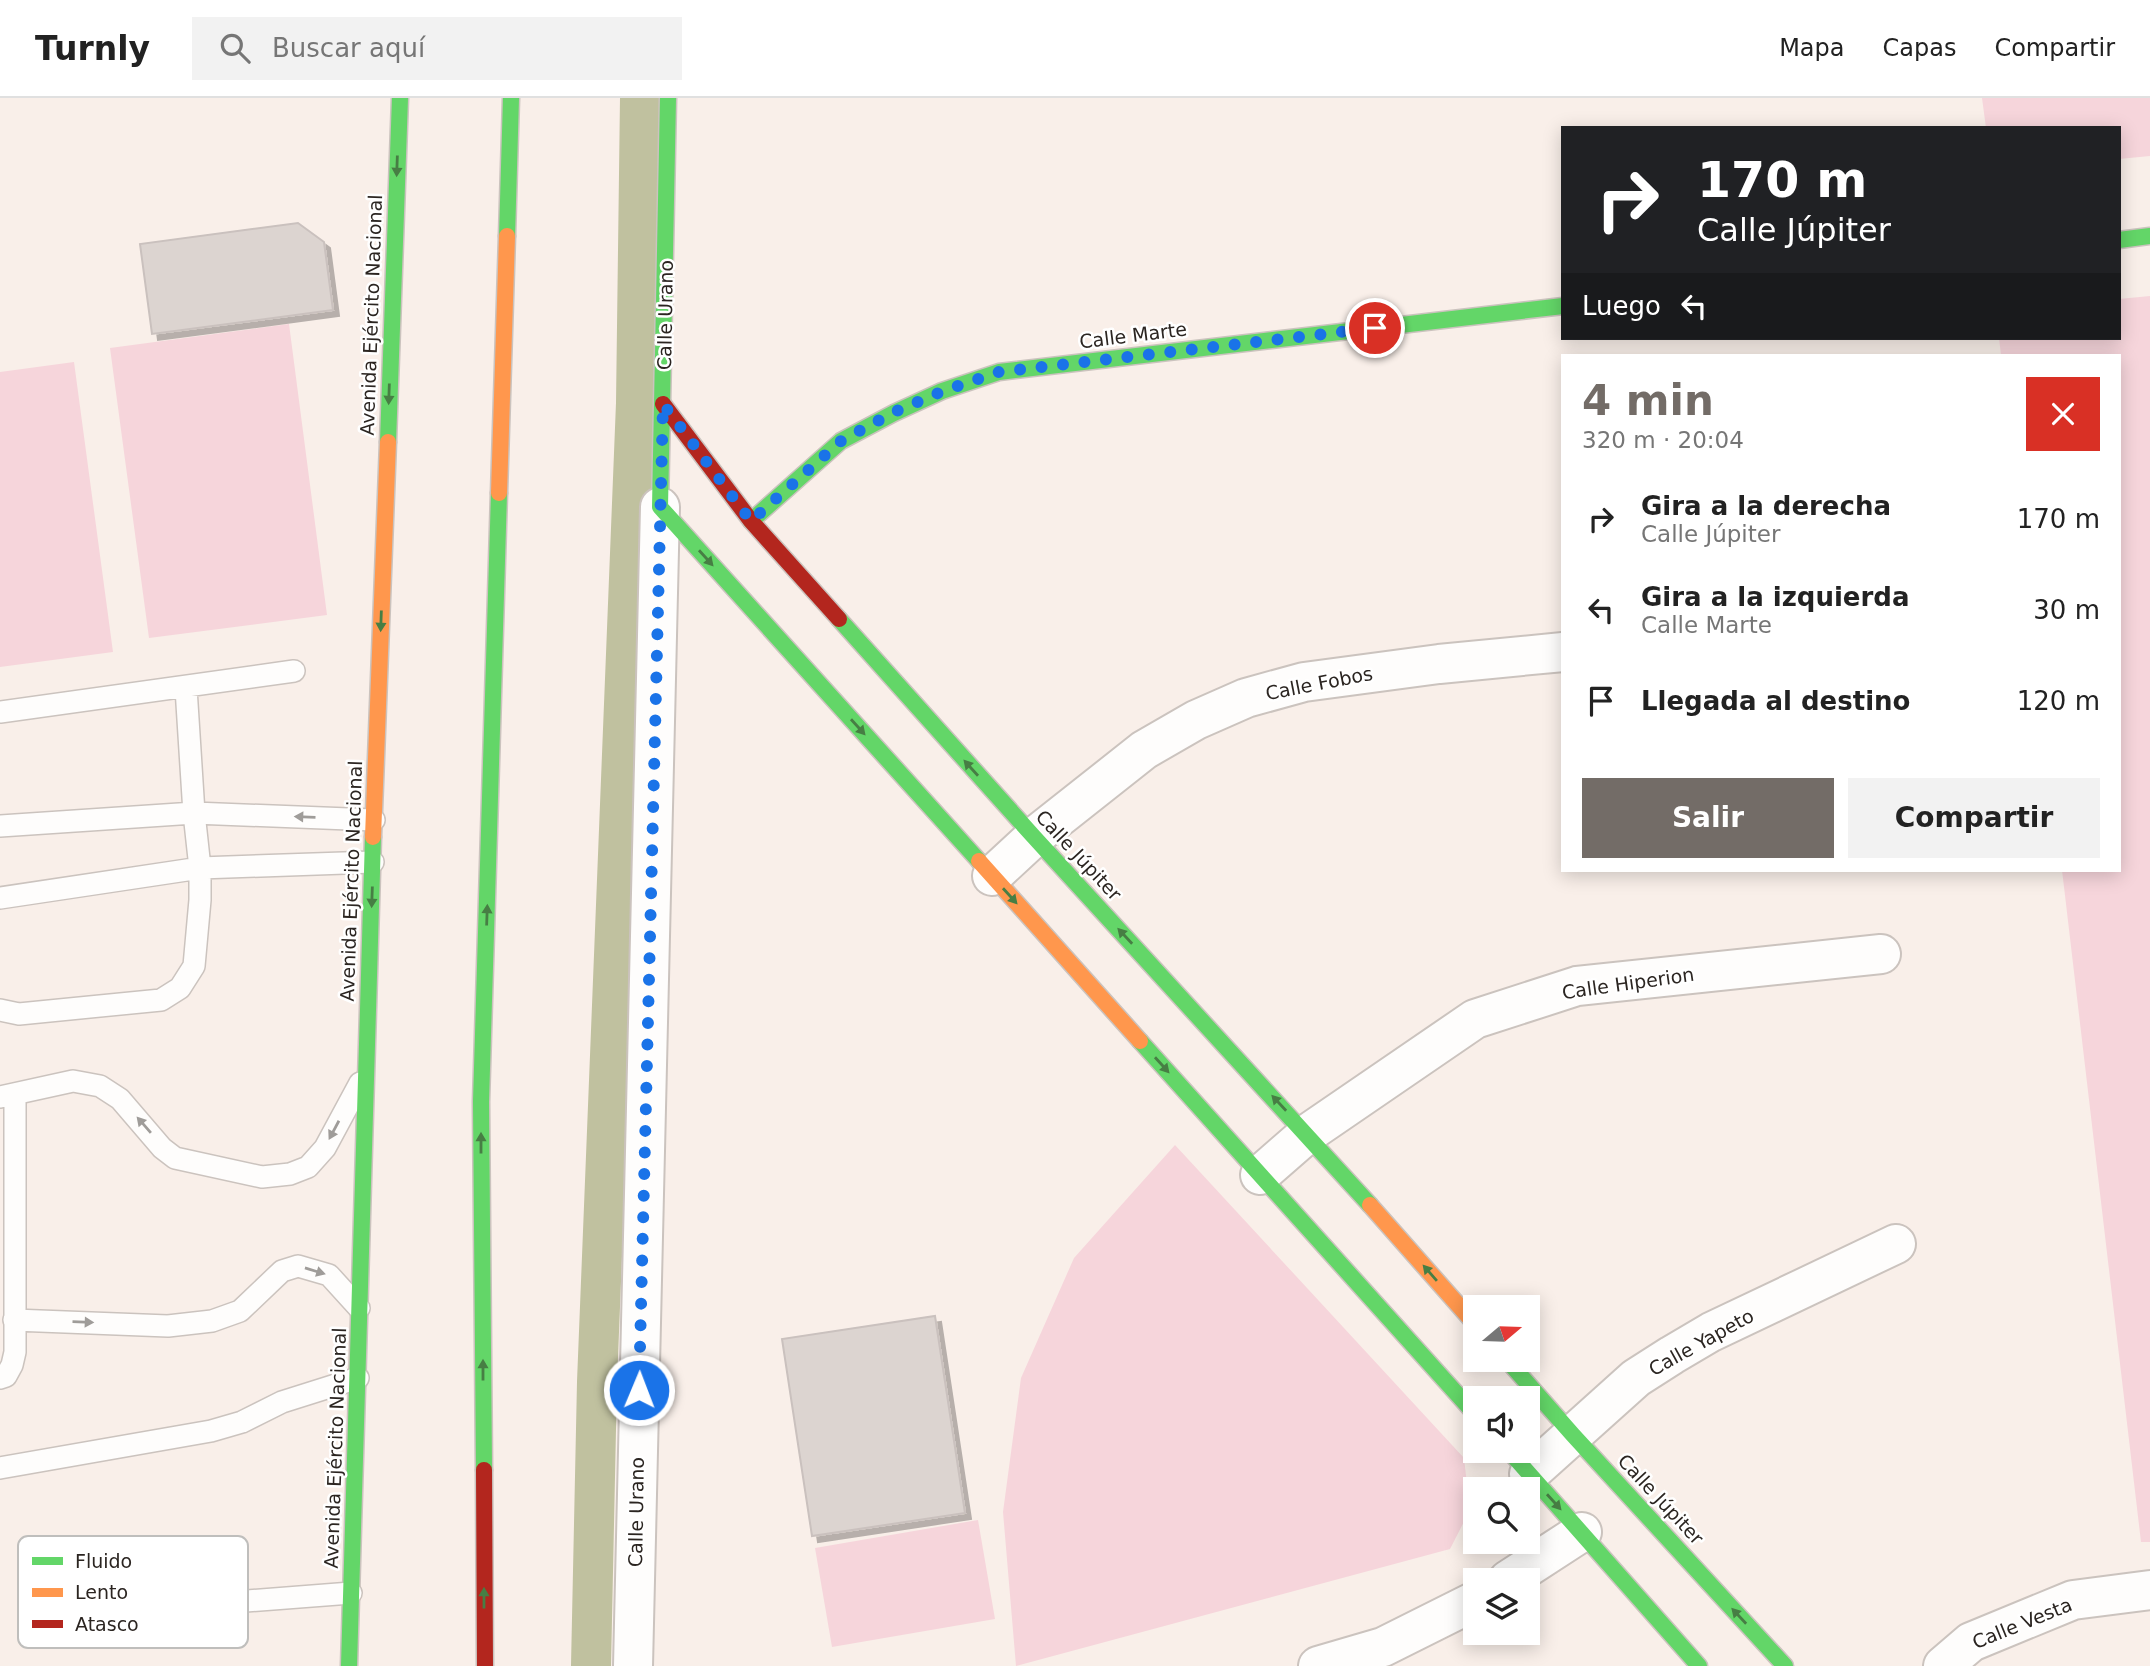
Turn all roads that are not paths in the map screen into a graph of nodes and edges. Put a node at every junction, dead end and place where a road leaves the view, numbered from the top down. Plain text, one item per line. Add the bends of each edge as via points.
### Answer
1 (400, 98) edge
2 (511, 98) edge
3 (668, 98) edge
4 (2150, 236) edge
5 (2121, 240) edge
6 (1561, 306) edge
7 (663, 404) junction
8 (660, 507) junction
9 (751, 521) junction
10 (1561, 652) edge
11 (294, 671) dead end
12 (186, 688) junction
13 (0, 712) edge
14 (194, 813) junction
15 (374, 820) junction
16 (0, 827) edge
17 (1034, 837) junction
18 (373, 862) junction
19 (200, 868) junction
20 (992, 876) junction
21 (0, 898) edge
22 (1881, 954) dead end
23 (0, 1010) edge
24 (367, 1070) junction
25 (8, 1095) edge
26 (1307, 1134) junction
27 (1260, 1175) junction
28 (1896, 1244) dead end
29 (360, 1308) junction
30 (1463, 1310) edge
31 (14, 1320) junction
32 (1518, 1372) edge
33 (0, 1378) edge
34 (358, 1378) junction
35 (1463, 1401) edge
36 (1573, 1435) junction
37 (1540, 1452) edge
38 (1520, 1463) edge
39 (0, 1468) edge
40 (1582, 1532) junction
41 (1526, 1568) edge
42 (2150, 1590) edge
43 (351, 1593) junction
44 (248, 1601) edge
45 (1463, 1607) edge
46 (349, 1666) edge
47 (485, 1666) edge
48 (633, 1666) edge
49 (1318, 1666) edge
50 (1699, 1666) edge
51 (1786, 1666) edge
52 (1943, 1666) edge

1 -> 15 street, Avenida Ejército Nacional
47 -> 2 street via 481,1102
3 - 7 street, Calle Urano
4 - 5 street
6 - 9 street, Calle Marte via 999,372 894,412 841,441
7 - 8 street, Calle Urano
7 - 9 street, Calle Júpiter
8 -> 20 street
8 - 48 street, Calle Urano
17 -> 9 street, Calle Júpiter
10 - 17 street, Calle Fobos via 1304,682 1246,698 1144,750
11 - 12 lane
12 - 13 lane
12 - 14 lane
15 -> 14 lane
14 - 16 lane
14 - 19 lane
15 - 18 street, Avenida Ejército Nacional
17 - 20 street, Calle Fobos
26 -> 17 street, Calle Júpiter
18 - 19 lane
18 -> 24 street, Avenida Ejército Nacional
19 - 21 lane
19 - 23 lane via 194,966 180,988 161,1000 19,1014
20 -> 27 street
22 - 26 street, Calle Hiperion via 1577,986 1475,1019
24 -> 25 lane via 325,1148 308,1167 262,1177 175,1158 120,1099 100,1086 73,1081
24 - 29 street, Avenida Ejército Nacional
25 - 31 lane
26 - 27 street, Calle Hiperion
30 -> 26 street, Calle Júpiter
27 - 35 street
28 - 36 street, Calle Yapeto via 1682,1349 1636,1378
31 -> 29 lane via 168,1325 212,1321 240,1311 282,1271 298,1266 329,1275
29 - 34 street, Avenida Ejército Nacional
31 - 33 lane via 12,1365
32 - 36 street, Calle Júpiter
34 - 39 lane via 211,1431
34 - 43 street, Avenida Ejército Nacional
36 - 37 street, Calle Yapeto
51 -> 36 street, Calle Júpiter
38 -> 40 street
40 - 41 street
40 - 50 street
42 - 52 street, Calle Vesta via 2073,1600 1971,1642
43 - 44 lane
43 - 46 street, Avenida Ejército Nacional
45 - 49 street via 1383,1647

